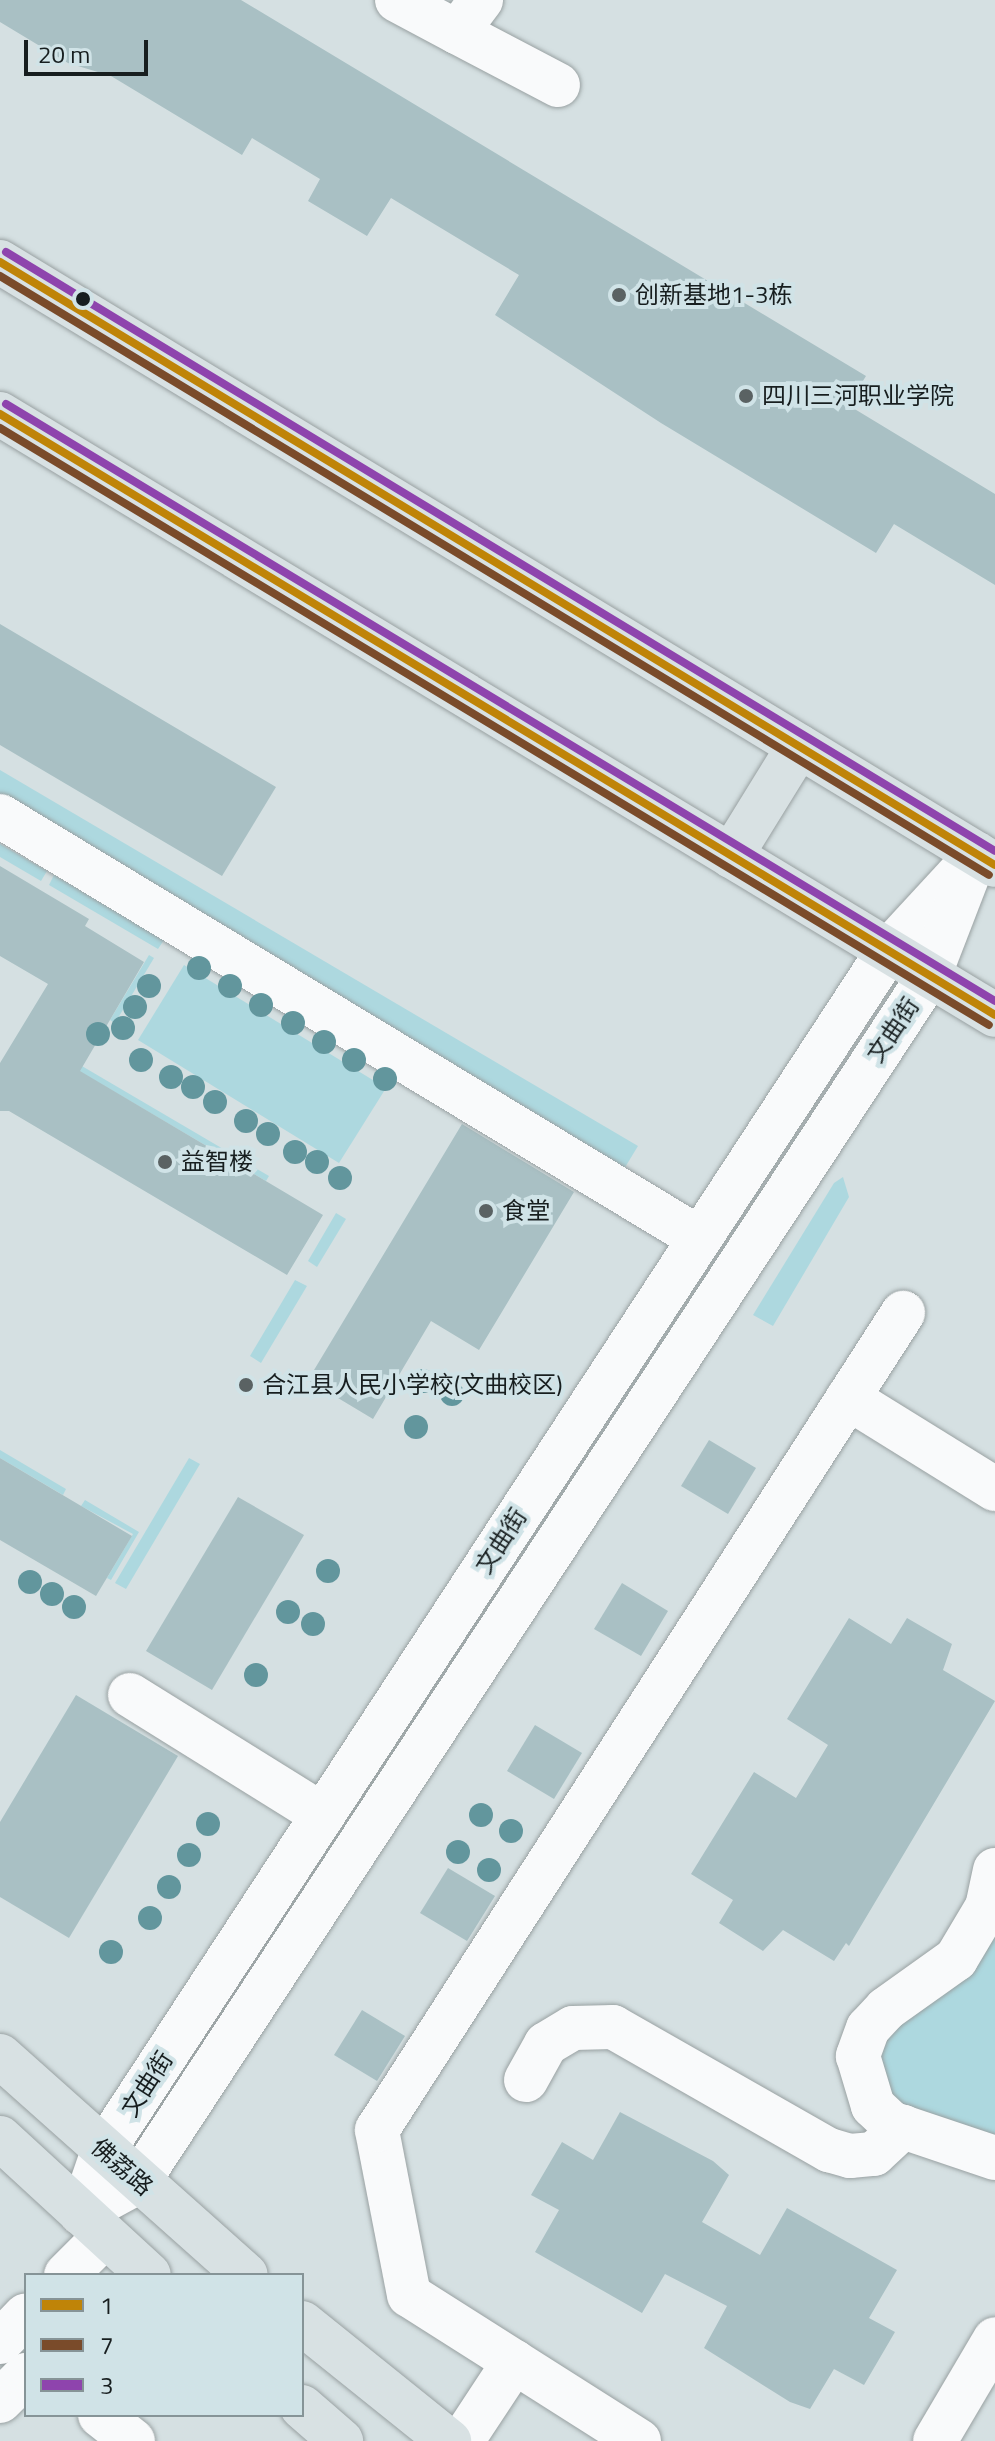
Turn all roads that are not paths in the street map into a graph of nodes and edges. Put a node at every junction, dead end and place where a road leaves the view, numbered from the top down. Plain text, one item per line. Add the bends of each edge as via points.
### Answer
1 (397, 0) edge
2 (469, 16) edge
3 (558, 85) dead end
4 (0, 262) edge
5 (0, 414) edge
6 (799, 746) junction
7 (0, 816) edge
8 (731, 856) junction
9 (986, 860) edge
10 (888, 951) junction
11 (929, 976) junction
12 (995, 1015) edge
13 (699, 1238) junction
14 (903, 1313) dead end
15 (848, 1398) junction
16 (995, 1489) edge
17 (130, 1695) dead end
18 (323, 1815) junction
19 (995, 1870) edge
20 (0, 2056) edge
21 (526, 2080) dead end
22 (903, 2127) junction
23 (0, 2138) edge
24 (103, 2151) junction
25 (995, 2158) edge
26 (138, 2182) junction
27 (119, 2253) edge
28 (71, 2273) edge
29 (244, 2273) edge
30 (24, 2317) edge
31 (304, 2325) edge
32 (995, 2339) edge
33 (0, 2342) edge
34 (514, 2362) junction
35 (24, 2377) edge
36 (0, 2401) edge
37 (304, 2409) edge
38 (103, 2417) edge
39 (133, 2441) edge
40 (341, 2441) edge
41 (449, 2441) edge
42 (462, 2441) edge
43 (639, 2441) edge
44 (935, 2441) edge

1 - 2 street
2 - 3 street
4 - 6 main road
5 - 8 main road
6 - 8 main road
6 - 9 main road
7 - 13 street
8 - 10 main road
9 - 10 street, 文曲街
9 - 11 street, 文曲街
10 - 11 main road
10 - 13 street, 文曲街
11 - 12 main road
11 - 26 street, 文曲街
13 - 18 street, 文曲街
14 - 15 street
15 - 16 street
15 - 34 street via 377,2130 409,2295
17 - 18 street
18 - 24 street, 文曲街
19 - 22 street via 987,1907 956,1959 868,2028 858,2056 862,2083 873,2106
20 - 24 main road, 佛荔路
21 - 22 street via 546,2044 573,2028 613,2027 829,2150 850,2156 874,2154
22 - 25 street
23 - 27 main road
24 - 26 main road, 佛荔路
24 - 27 street, 文曲街
26 - 27 street, 文曲街
26 - 29 main road, 佛荔路
27 - 28 street
30 - 33 street
31 - 41 main road
32 - 44 street
34 - 42 street
34 - 43 street
35 - 36 street
37 - 40 main road
38 - 39 street

